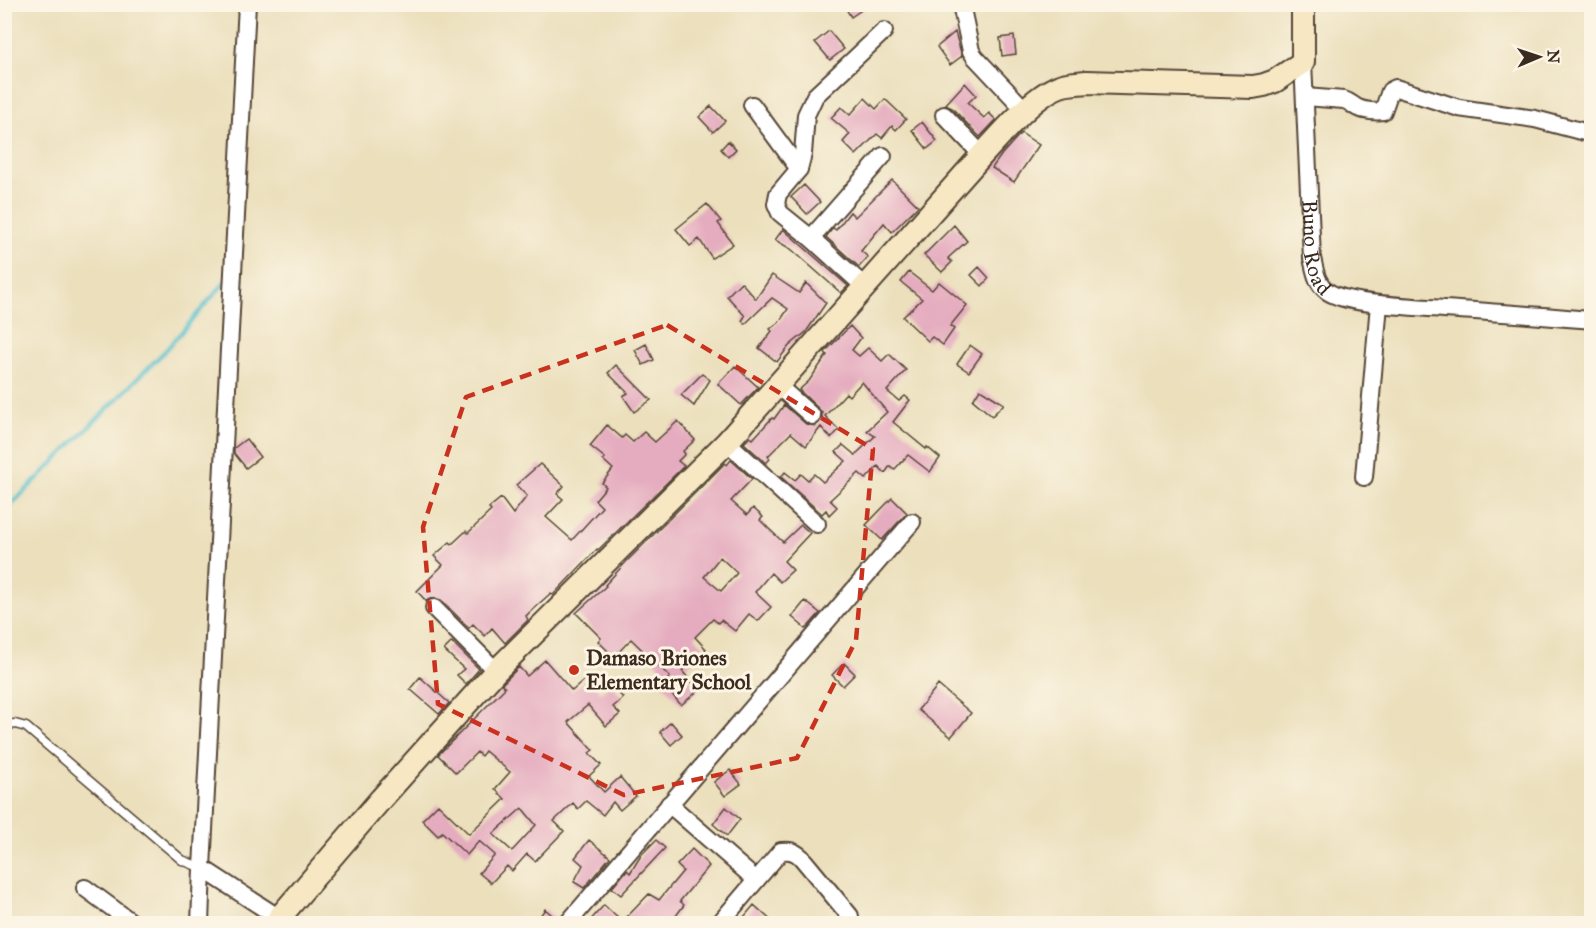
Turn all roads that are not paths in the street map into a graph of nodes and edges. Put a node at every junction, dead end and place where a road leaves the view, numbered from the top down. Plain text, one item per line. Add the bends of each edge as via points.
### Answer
1 (247, 4) edge
2 (961, 4) edge
3 (1303, 4) edge
4 (884, 31) dead end
5 (1303, 62) junction
6 (1305, 97) junction
7 (752, 105) dead end
8 (1025, 110) junction
9 (944, 115) dead end
10 (1592, 134) edge
11 (883, 156) dead end
12 (982, 156) junction
13 (799, 169) junction
14 (811, 237) junction
15 (864, 287) junction
16 (1379, 304) junction
17 (1592, 320) edge
18 (777, 385) junction
19 (812, 416) dead end
20 (727, 442) junction
21 (1364, 477) dead end
22 (912, 522) dead end
23 (817, 524) dead end
24 (434, 608) dead end
25 (496, 672) junction
26 (4, 725) edge
27 (669, 804) junction
28 (202, 868) junction
29 (756, 880) junction
30 (85, 888) dead end
31 (850, 916) dead end
32 (281, 921) edge
33 (134, 924) edge
34 (200, 924) edge
35 (567, 924) edge
36 (719, 924) edge

1 - 28 street
2 - 8 street via 971,51
3 - 5 street, Buno Road
4 - 13 street via 809,104
5 - 6 street, Buno Road
5 - 8 street via 1275,81 1253,87 1074,83 1051,90
6 - 10 street via 1349,101 1360,109 1379,112 1383,111 1390,91 1396,88 1459,108 1535,119
6 - 16 street, Buno Road via 1312,258 1317,277 1328,293
7 - 13 street
8 - 12 street
9 - 12 street
11 - 14 street
12 - 15 street
13 - 14 street via 778,194 776,204 780,213
14 - 15 street
15 - 18 street
16 - 17 street, Buno Road
16 - 21 street
18 - 19 street
18 - 20 street
20 - 23 street
20 - 25 street
22 - 27 street
24 - 25 street
25 - 32 street via 381,799
26 - 28 lane via 26,727 182,860
27 - 29 street
27 - 35 street
28 - 32 street
28 - 34 street
29 - 31 street via 781,851 795,851
29 - 36 street
30 - 33 street

